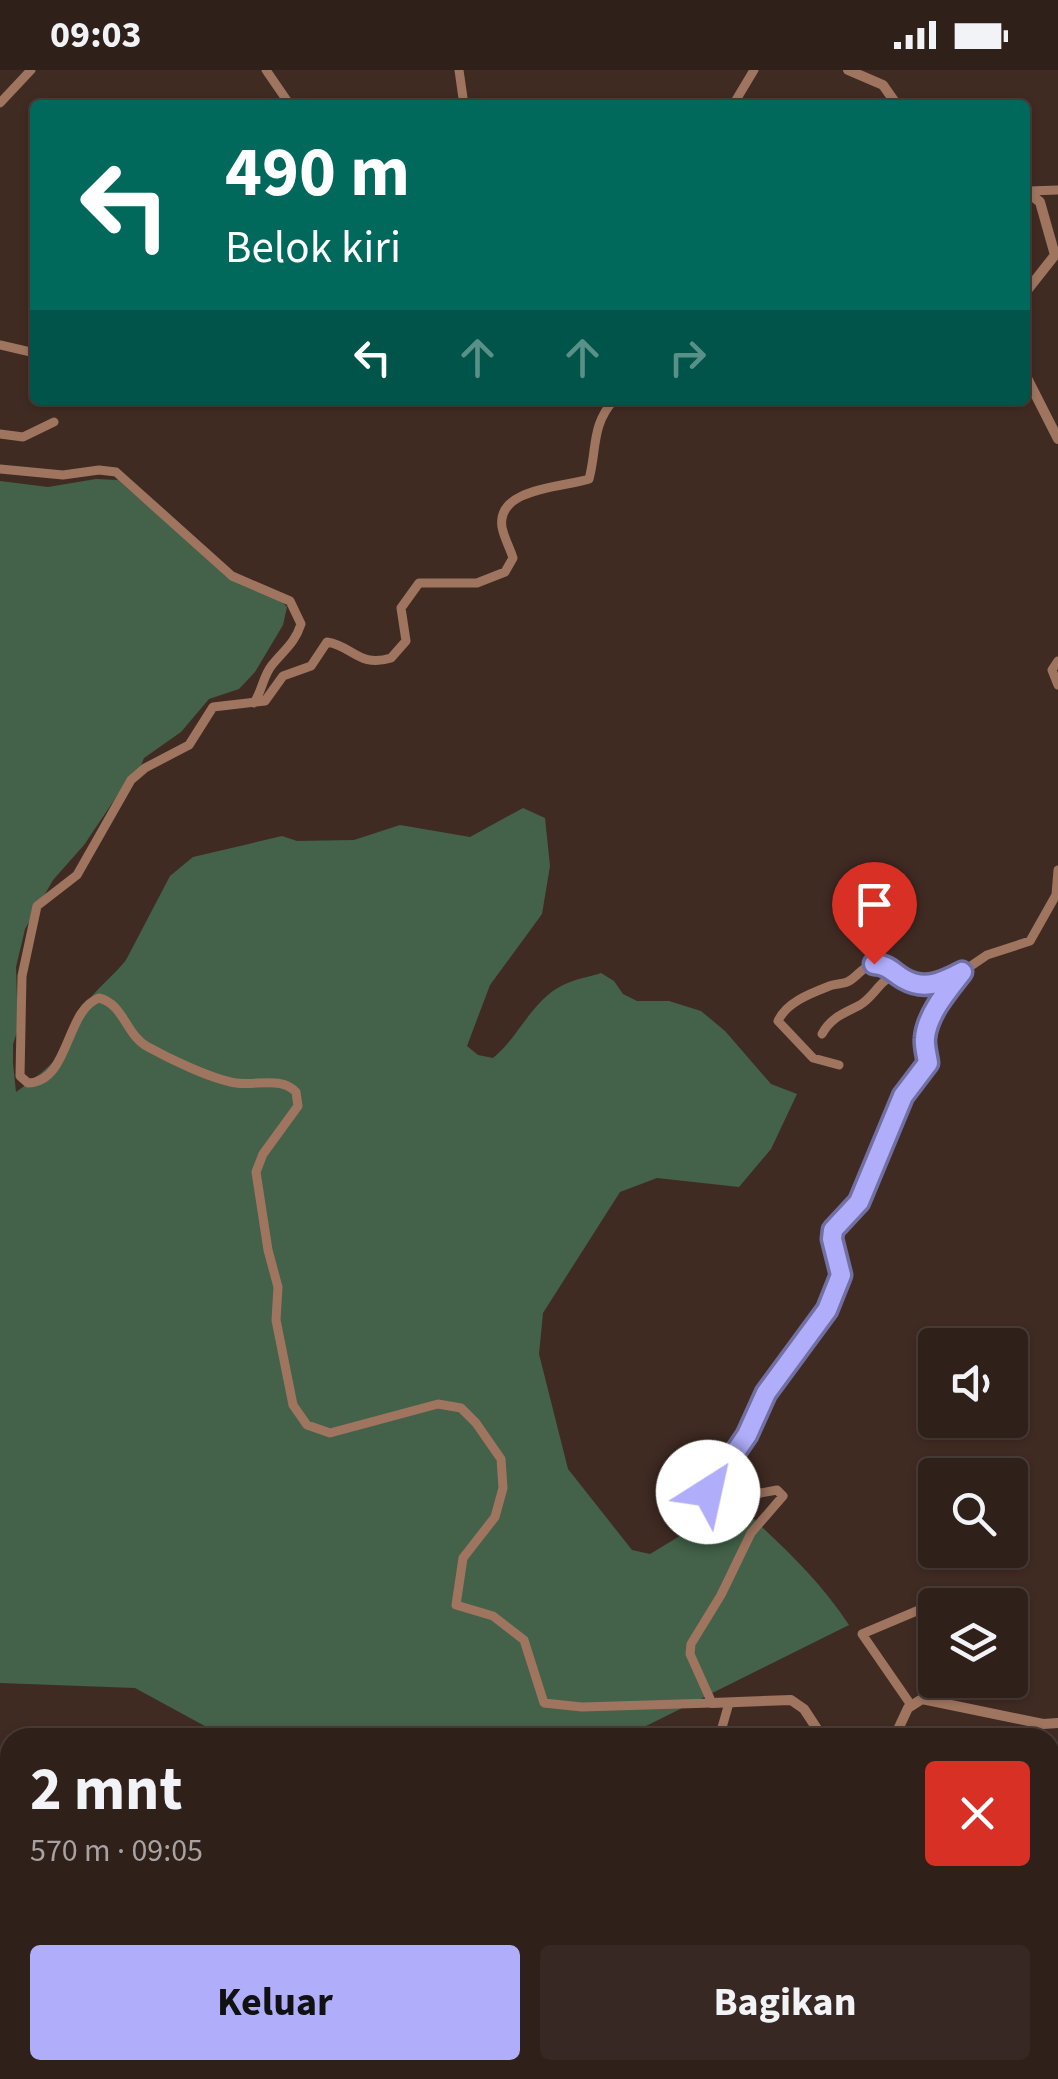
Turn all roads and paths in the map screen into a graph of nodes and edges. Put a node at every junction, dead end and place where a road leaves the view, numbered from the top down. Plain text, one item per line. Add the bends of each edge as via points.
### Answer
1 (266, 70) edge
2 (460, 70) edge
3 (754, 70) edge
4 (848, 70) edge
5 (29, 71) edge
6 (287, 100) edge
7 (463, 100) edge
8 (736, 100) edge
9 (893, 100) edge
10 (0, 103) edge
11 (1058, 190) edge
12 (1030, 191) edge
13 (1030, 194) edge
14 (1057, 254) edge
15 (1030, 287) edge
16 (0, 345) edge
17 (30, 352) edge
18 (1030, 384) edge
19 (611, 405) edge
20 (54, 422) dead end
21 (0, 434) edge
22 (1058, 439) edge
23 (0, 469) edge
24 (1058, 662) edge
25 (1058, 685) edge
26 (254, 703) junction
27 (1058, 870) edge
28 (1057, 894) edge
29 (962, 972) junction
30 (897, 974) junction
31 (822, 1034) dead end
32 (839, 1065) dead end
33 (918, 1611) edge
34 (712, 1703) junction
35 (729, 1703) junction
36 (911, 1705) junction
37 (1058, 1723) edge
38 (722, 1728) edge
39 (816, 1728) edge
40 (899, 1728) edge

1 - 6 street
2 - 7 street
3 - 8 street
4 - 9 street via 883,85
5 - 10 street
11 - 12 street
13 - 14 street via 1040,202
14 - 15 street
16 - 17 street
18 - 22 street
19 - 26 street via 598,423 588,480 544,486 506,510 501,524 512,558 505,572 477,583 419,582 401,608 406,641 391,658 362,660 327,642 311,666 286,674 269,697
20 - 21 street via 23,437
23 - 26 street via 116,472 232,576 290,601 301,624 298,636 270,668
24 - 25 street via 1052,670
26 - 34 street via 213,707 189,745 138,774 75,877 38,903 22,976 20,1076 32,1084 51,1071 84,1008 100,998 147,1047 227,1081 291,1087 298,1106 256,1172 278,1288 276,1320 298,1416 334,1433 438,1404 461,1408 496,1448 505,1473 495,1517 464,1558 456,1606 497,1619 524,1640 540,1698 548,1705
27 - 28 street
28 - 29 street via 1027,944 987,955
29 - 30 street via 929,986
29 - 34 street via 932,1020 924,1040 928,1063 903,1096 862,1196 833,1230 841,1275 827,1310 708,1488 718,1500 777,1490 783,1495 746,1542 691,1644
30 - 31 street
30 - 32 street via 885,965 869,966 781,1014 778,1021 803,1050
33 - 36 street via 862,1634
34 - 35 street
35 - 38 street
35 - 39 street via 796,1702
36 - 37 street via 938,1701
36 - 40 street

